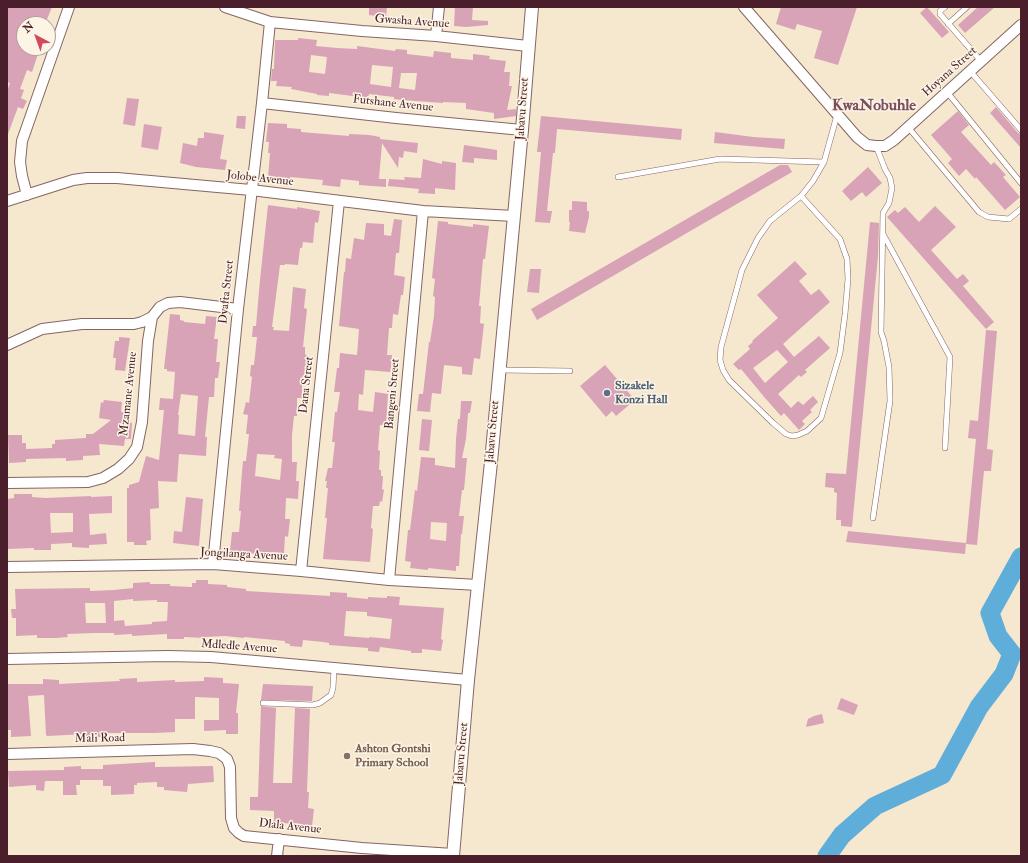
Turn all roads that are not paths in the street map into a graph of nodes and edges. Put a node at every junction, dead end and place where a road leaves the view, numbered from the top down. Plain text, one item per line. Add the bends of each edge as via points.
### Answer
1 (69, 7) edge
2 (225, 7) edge
3 (439, 7) edge
4 (532, 7) edge
5 (744, 7) edge
6 (945, 7) edge
7 (967, 7) edge
8 (270, 22) junction
9 (948, 24) junction
10 (1021, 25) edge
11 (436, 36) junction
12 (528, 46) junction
13 (981, 61) junction
14 (970, 72) junction
15 (947, 92) junction
16 (262, 103) junction
17 (837, 113) junction
18 (908, 127) junction
19 (522, 130) junction
20 (1021, 130) edge
21 (876, 146) junction
22 (824, 162) junction
23 (618, 177) dead end
24 (1021, 183) edge
25 (251, 190) junction
26 (28, 195) junction
27 (801, 196) junction
28 (7, 201) edge
29 (339, 201) junction
30 (1021, 209) edge
31 (423, 211) junction
32 (514, 216) junction
33 (883, 233) junction
34 (238, 309) junction
35 (152, 317) junction
36 (7, 345) edge
37 (499, 370) junction
38 (570, 371) dead end
39 (946, 448) dead end
40 (7, 483) edge
41 (873, 518) dead end
42 (213, 564) junction
43 (7, 567) edge
44 (301, 571) junction
45 (389, 580) junction
46 (478, 585) junction
47 (7, 659) edge
48 (334, 668) junction
49 (468, 680) junction
50 (263, 703) dead end
51 (193, 749) joint
52 (7, 754) edge
53 (279, 839) junction
54 (362, 852) edge
55 (453, 855) edge
56 (277, 856) edge

1 - 26 street via 22,140 20,162
2 - 8 street, Gwasha Avenue
3 - 11 street
4 - 12 street, Jabavu Street
5 - 17 street
6 - 9 lane via 939,13
7 - 9 lane
8 - 11 street, Gwasha Avenue
8 - 16 street, Dyafta Street
9 - 13 lane
10 - 13 street, Hoyana Street
11 - 12 street, Gwasha Avenue
12 - 19 street, Jabavu Street
13 - 14 street, Hoyana Street
14 - 15 street, Hoyana Street
14 - 20 lane
15 - 18 street, Hoyana Street
15 - 24 lane
16 - 19 street, Futshane Avenue
16 - 25 street, Dyafta Street
17 - 21 street via 857,137 867,144
17 - 22 lane
18 - 21 street, Hoyana Street via 885,146
18 - 30 lane via 979,212 988,217 1009,219
19 - 32 street, Jabavu Street
21 - 33 lane via 892,188 883,213
22 - 23 lane via 720,159
22 - 27 lane
25 - 26 street, Jolobe Avenue via 100,177 72,180
25 - 29 street, Jolobe Avenue
25 - 34 street, Dyafta Street
26 - 28 street, Jolobe Avenue
27 - 27 lane via 840,239 847,259 848,279 840,353 821,418 807,432 792,436 773,423 730,380 720,360 721,347 742,270 770,221
29 - 31 street, Jolobe Avenue
29 - 44 street, Dana Street
31 - 32 street, Jolobe Avenue
31 - 45 street, Bangeni Street
32 - 37 street, Jabavu Street
33 - 39 lane via 950,357
33 - 41 lane via 881,332 889,367 890,401
34 - 35 street via 180,302 168,303 160,307
34 - 42 street, Dyafta Street
35 - 36 street via 134,324 82,324 42,329
35 - 40 street, Mzamane Avenue via 142,422 137,447 129,459 103,478 88,482
37 - 38 lane
37 - 46 street, Jabavu Street
42 - 43 street, Jongilanga Avenue
42 - 44 street, Jongilanga Avenue
44 - 45 street, Jongilanga Avenue
45 - 46 street, Jongilanga Avenue
46 - 49 street, Jabavu Street
47 - 48 street, Mdledle Avenue via 197,657
48 - 49 street, Mdledle Avenue
48 - 50 lane via 331,694 320,703
49 - 55 street, Jabavu Street
51 - 52 street, Mali Road
51 - 53 street, Dlala Avenue via 219,753 227,759 230,767 231,818 234,828 244,836
53 - 54 street, Dlala Avenue
53 - 56 street
54 - 55 street, Dlala Avenue

